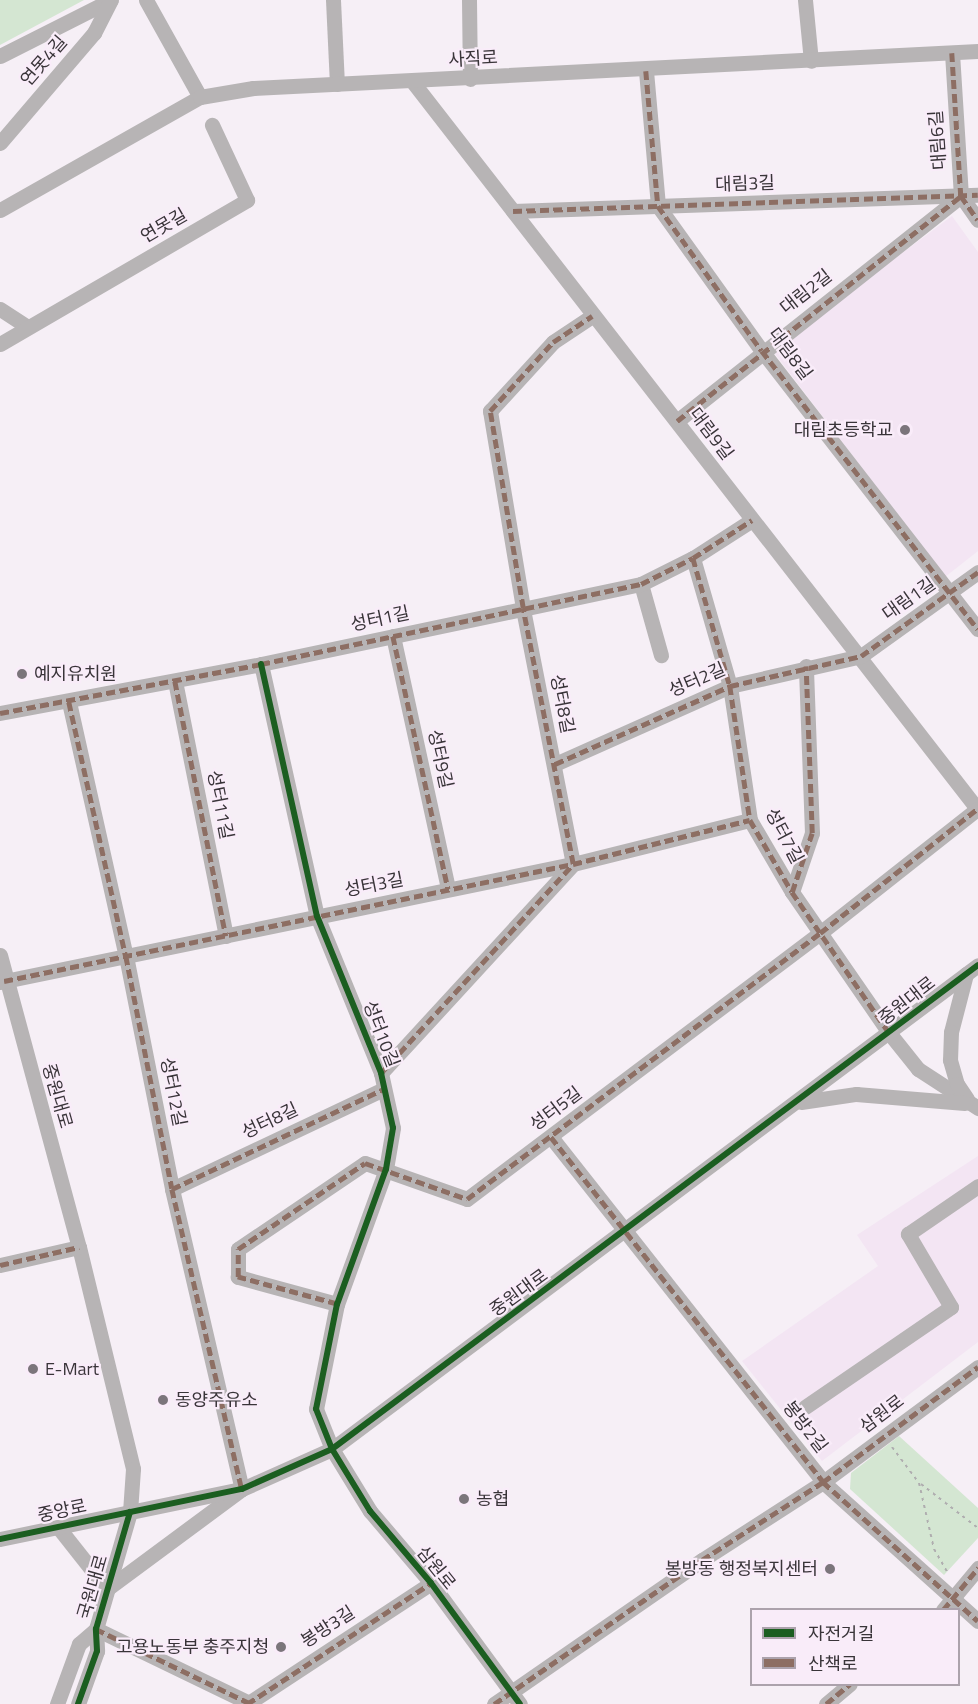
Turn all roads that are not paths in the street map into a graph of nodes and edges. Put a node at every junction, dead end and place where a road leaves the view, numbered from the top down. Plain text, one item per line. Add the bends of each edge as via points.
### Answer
1 (111, 0) edge
2 (146, 0) edge
3 (333, 0) edge
4 (469, 0) edge
5 (806, 0) edge
6 (978, 51) edge
7 (952, 53) junction
8 (0, 56) edge
9 (812, 61) junction
10 (646, 70) junction
11 (470, 79) junction
12 (412, 81) junction
13 (337, 84) junction
14 (201, 97) junction
15 (212, 125) dead end
16 (0, 142) edge
17 (978, 195) edge
18 (961, 196) junction
19 (658, 206) junction
20 (0, 210) edge
21 (513, 211) junction
22 (978, 220) edge
23 (0, 309) edge
24 (592, 316) junction
25 (28, 327) junction
26 (0, 344) edge
27 (762, 351) junction
28 (677, 421) junction
29 (752, 520) junction
30 (693, 558) junction
31 (978, 572) edge
32 (641, 584) junction
33 (950, 593) junction
34 (523, 608) junction
35 (978, 629) edge
36 (393, 636) junction
37 (661, 656) dead end
38 (861, 656) junction
39 (261, 664) junction
40 (806, 666) junction
41 (175, 681) junction
42 (730, 686) junction
43 (69, 702) junction
44 (0, 713) edge
45 (555, 764) junction
46 (978, 809) edge
47 (750, 820) junction
48 (573, 864) junction
49 (448, 890) junction
50 (792, 892) junction
51 (317, 916) junction
52 (820, 933) junction
53 (226, 936) junction
54 (0, 955) edge
55 (126, 956) junction
56 (972, 970) edge
57 (2, 982) edge
58 (890, 1034) junction
59 (381, 1073) junction
60 (384, 1089) junction
61 (798, 1102) junction
62 (974, 1106) edge
63 (551, 1137) junction
64 (386, 1169) junction
65 (978, 1186) edge
66 (172, 1189) junction
67 (627, 1232) junction
68 (79, 1247) junction
69 (0, 1266) edge
70 (337, 1304) junction
71 (978, 1367) edge
72 (805, 1407) dead end
73 (332, 1449) junction
74 (823, 1482) junction
75 (242, 1489) junction
76 (130, 1512) junction
77 (58, 1527) junction
78 (0, 1539) edge
79 (978, 1568) edge
80 (431, 1583) junction
81 (106, 1589) junction
82 (955, 1600) junction
83 (945, 1608) edge
84 (978, 1622) edge
85 (96, 1629) junction
86 (848, 1686) edge
87 (509, 1690) junction
88 (249, 1703) edge
89 (57, 1704) edge
90 (78, 1704) edge
91 (494, 1704) edge
92 (520, 1704) edge
93 (826, 1704) edge

1 - 8 street
1 - 16 street, 연못4길 via 94,33
2 - 14 street
3 - 13 street
4 - 11 street
5 - 9 street
6 - 7 street, 사직로
7 - 9 street, 사직로
7 - 18 street, 대림6길
9 - 10 street, 사직로
10 - 11 street, 사직로
10 - 19 street
11 - 12 street, 사직로
12 - 13 street, 사직로
12 - 21 street, 대림9길
13 - 14 street, 사직로 via 253,88
14 - 20 street, 사직로
15 - 25 street, 연못길 via 247,200
17 - 18 street, 대림3길
18 - 19 street, 대림3길
18 - 22 street
18 - 27 street, 대림2길
19 - 21 street, 대림3길
19 - 27 street, 대림8길
21 - 24 street, 대림9길
23 - 25 street
24 - 28 street, 대림9길
24 - 34 street, 성터8길 via 553,342 490,411
25 - 26 street, 연못길
27 - 28 street, 대림2길
27 - 33 street, 대림8길
28 - 29 street, 대림9길
29 - 30 street, 성터1길
29 - 38 street, 대림9길
30 - 32 street, 성터1길
30 - 42 street, 성터7길
31 - 33 street, 대림1길
32 - 34 street, 성터1길
32 - 37 street
33 - 35 street, 대림8길
33 - 38 street, 대림1길
34 - 36 street, 성터1길
34 - 45 street, 성터8길
36 - 39 street, 성터1길
36 - 49 street, 성터9길
38 - 40 street, 성터2길
38 - 46 street, 대림9길
39 - 41 street, 성터1길
39 - 51 street, 성터10길
40 - 42 street, 성터2길
40 - 50 street via 812,833
41 - 43 street, 성터1길
41 - 53 street, 성터11길
42 - 45 street, 성터2길
42 - 47 street, 성터7길
43 - 44 street, 성터1길
43 - 55 street, 성터12길
45 - 48 street, 성터8길
46 - 52 street, 성터5길
47 - 48 street, 성터3길
47 - 50 street, 성터7길
48 - 49 street, 성터3길
48 - 59 street
49 - 51 street, 성터3길
50 - 52 street, 성터7길
51 - 53 street, 성터3길
51 - 59 street, 성터10길
52 - 58 street, 성터7길
52 - 63 street, 성터5길
53 - 55 street, 성터3길
54 - 57 street, 중원대로
55 - 57 street, 성터3길
55 - 66 street, 성터12길
56 - 58 street, 중원대로
56 - 62 street via 951,1032 950,1060 957,1084
57 - 68 street, 중원대로
58 - 61 street, 중원대로
58 - 62 street, 성터7길 via 918,1069
59 - 60 street, 성터10길
60 - 64 street, 성터10길 via 393,1128
60 - 66 street, 성터8길
61 - 62 street via 856,1094
61 - 67 street, 중원대로
63 - 64 street, 성터5길 via 467,1198
63 - 67 street, 봉방2길
64 - 70 street, 성터10길
64 - 70 street, 성터5길 via 365,1162 238,1249 238,1277
65 - 72 street via 908,1234 951,1307
66 - 75 street, 성터12길
67 - 73 street, 중원대로
67 - 74 street, 봉방2길
68 - 69 street
68 - 76 street, 중원대로 via 133,1469
70 - 73 street, 성터10길 via 316,1410
71 - 74 street, 삼원로
73 - 75 street, 중원대로
73 - 80 street, 삼원로 via 370,1511
74 - 82 street, 봉방2길
74 - 87 street, 삼원로
75 - 76 street, 중원대로
75 - 81 street
76 - 77 street, 중앙로
76 - 81 street, 국원대로
77 - 78 street, 중앙로
77 - 81 street
79 - 82 street
80 - 87 street, 삼원로
80 - 88 street, 봉방3길
81 - 85 street, 국원대로
82 - 83 street
82 - 84 street, 봉방2길
85 - 88 street
85 - 89 street, 국원대로 via 79,1644
85 - 90 street, 국원대로 via 97,1651
86 - 93 street
87 - 91 street, 삼원로
87 - 92 street, 삼원로

